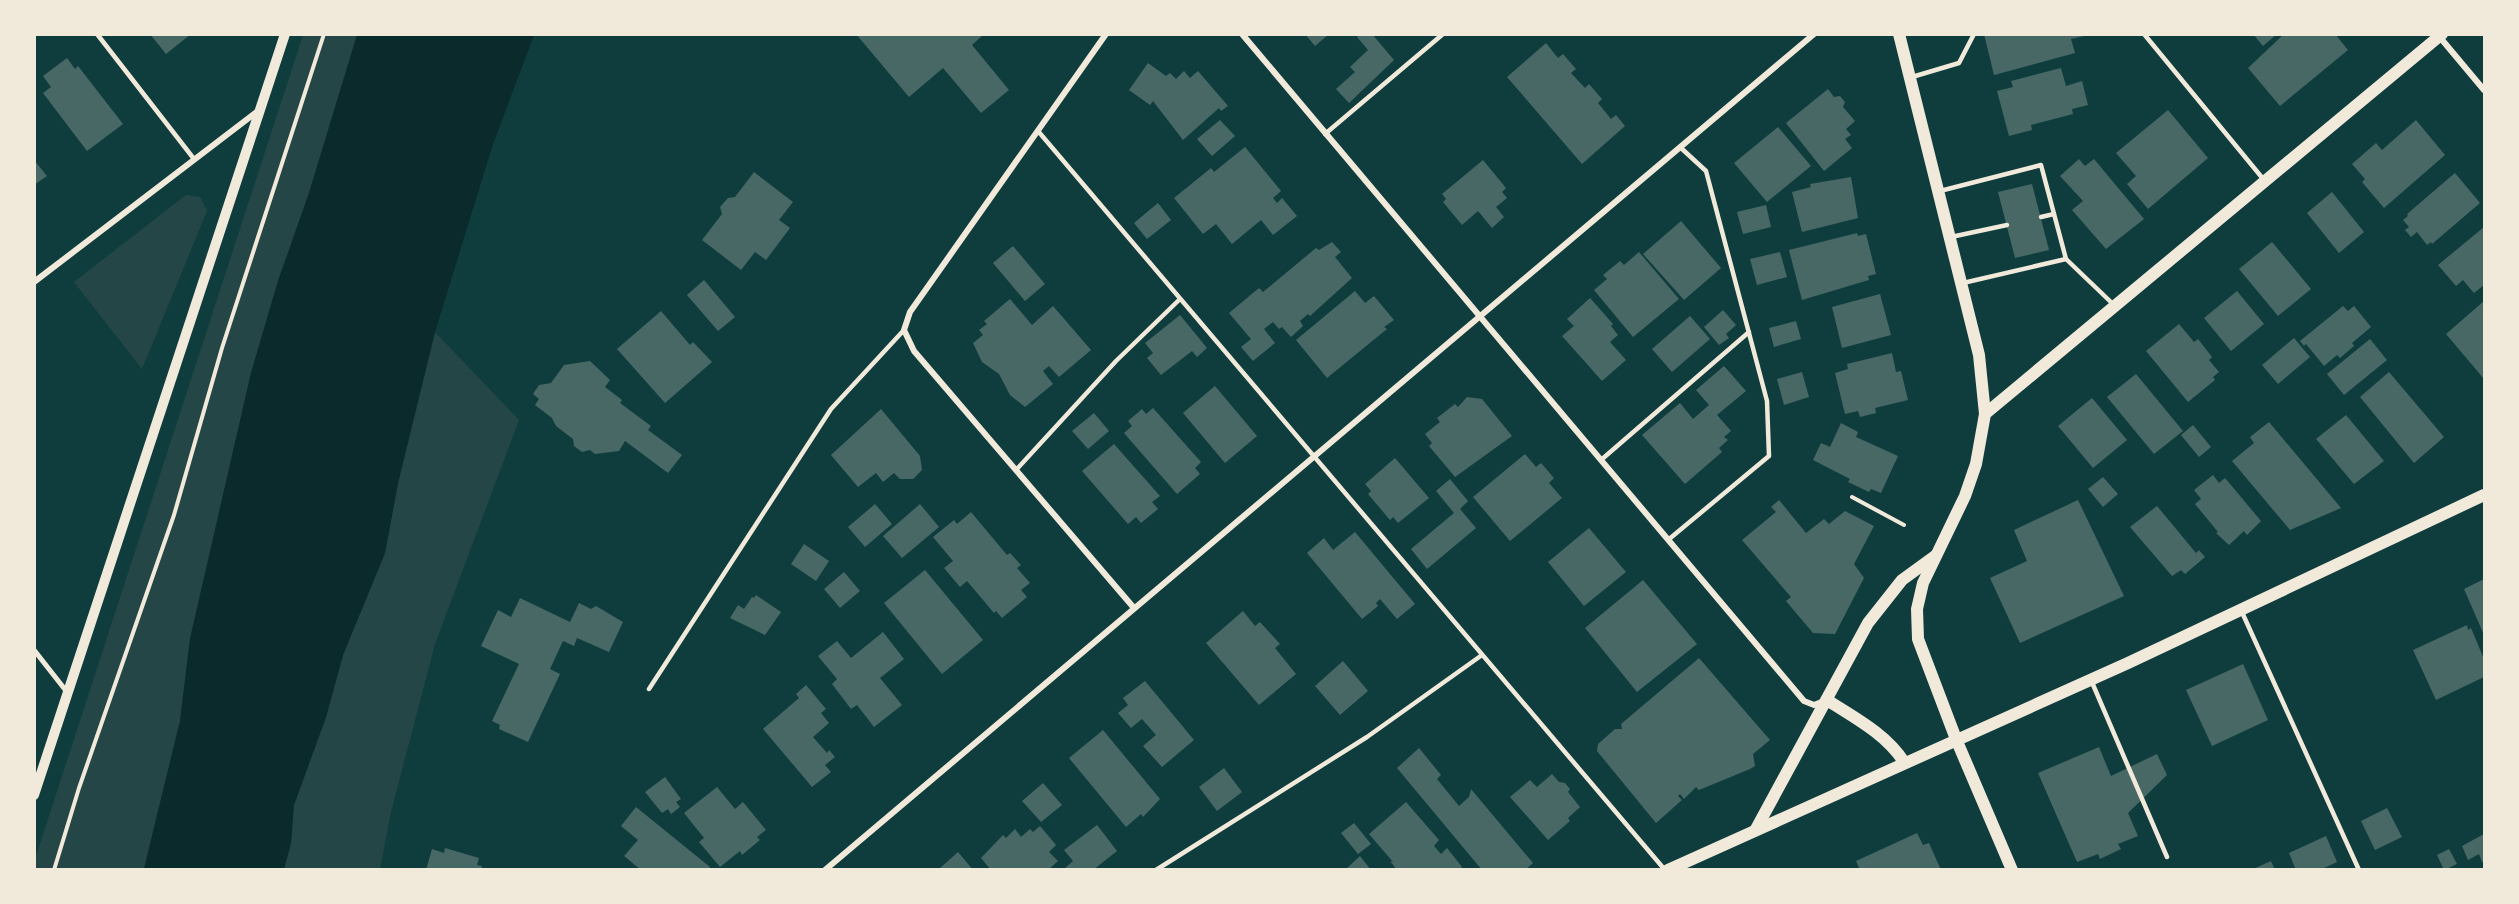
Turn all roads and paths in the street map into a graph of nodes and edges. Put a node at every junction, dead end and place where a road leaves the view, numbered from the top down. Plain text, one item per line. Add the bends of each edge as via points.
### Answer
1 (97, 34) edge
2 (285, 34) edge
3 (324, 34) edge
4 (1106, 34) edge
5 (1242, 34) edge
6 (1443, 34) edge
7 (1814, 34) edge
8 (1899, 34) edge
9 (1974, 34) edge
10 (2144, 34) edge
11 (2439, 35) edge
12 (1910, 78) junction
13 (2484, 90) edge
14 (260, 110) junction
15 (1038, 131) junction
16 (1325, 134) junction
17 (1681, 148) junction
18 (194, 159) junction
19 (2266, 182) junction
20 (1938, 191) junction
21 (2054, 214) junction
22 (2041, 217) dead end
23 (2007, 225) dead end
24 (1950, 237) junction
25 (2066, 259) junction
26 (34, 282) edge
27 (1961, 284) junction
28 (1180, 299) junction
29 (2116, 307) junction
30 (1480, 317) junction
31 (904, 330) junction
32 (1749, 332) junction
33 (1985, 414) junction
34 (1314, 457) junction
35 (1601, 460) junction
36 (1016, 470) junction
37 (2484, 495) edge
38 (1852, 497) dead end
39 (1904, 525) dead end
40 (1668, 540) junction
41 (1935, 556) junction
42 (1134, 608) junction
43 (2240, 609) junction
44 (34, 650) edge
45 (1482, 655) junction
46 (2091, 680) junction
47 (649, 689) dead end
48 (68, 693) junction
49 (1827, 700) junction
50 (1956, 739) junction
51 (1904, 762) junction
52 (34, 795) edge
53 (1756, 829) junction
54 (2167, 857) dead end
55 (54, 870) edge
56 (825, 870) edge
57 (1156, 870) edge
58 (1666, 870) edge
59 (2012, 870) edge
60 (2359, 870) edge

1 - 18 lane
2 - 14 street
3 - 55 path via 222,348 174,515
4 - 15 street
5 - 16 street
6 - 16 lane
7 - 17 street
8 - 12 main road
9 - 12 lane via 1959,63
10 - 19 lane
11 - 13 street
11 - 19 main road
12 - 20 main road
14 - 18 street
14 - 48 street
15 - 28 lane
15 - 31 street via 910,312
16 - 30 street
17 - 30 street
17 - 32 lane via 1706,171
18 - 26 street
19 - 29 main road
20 - 21 lane via 2041,165
20 - 24 main road
21 - 22 lane
21 - 25 lane
23 - 24 lane
24 - 27 main road
25 - 27 lane
25 - 29 lane
27 - 33 main road via 1979,355
28 - 34 lane
28 - 36 lane via 1108,369
29 - 33 main road
30 - 34 street
30 - 35 street
31 - 36 street via 914,351
31 - 47 lane via 831,409
32 - 35 lane
32 - 40 lane via 1767,401 1769,456
33 - 41 main road via 1976,464 1965,496
34 - 42 street
34 - 45 lane
35 - 40 street
36 - 42 street
37 - 43 main road
38 - 39 path
40 - 49 street via 1804,701 1814,705
41 - 49 main road via 1902,580 1884,601
41 - 50 main road via 1917,609 1918,639
42 - 56 street
43 - 46 main road
43 - 60 lane
44 - 48 street
45 - 57 lane via 1367,736
45 - 58 lane
46 - 50 main road
46 - 54 lane
48 - 52 street
49 - 51 main road via 1882,736
49 - 53 main road
50 - 51 main road
50 - 59 main road
51 - 53 main road
53 - 58 main road

